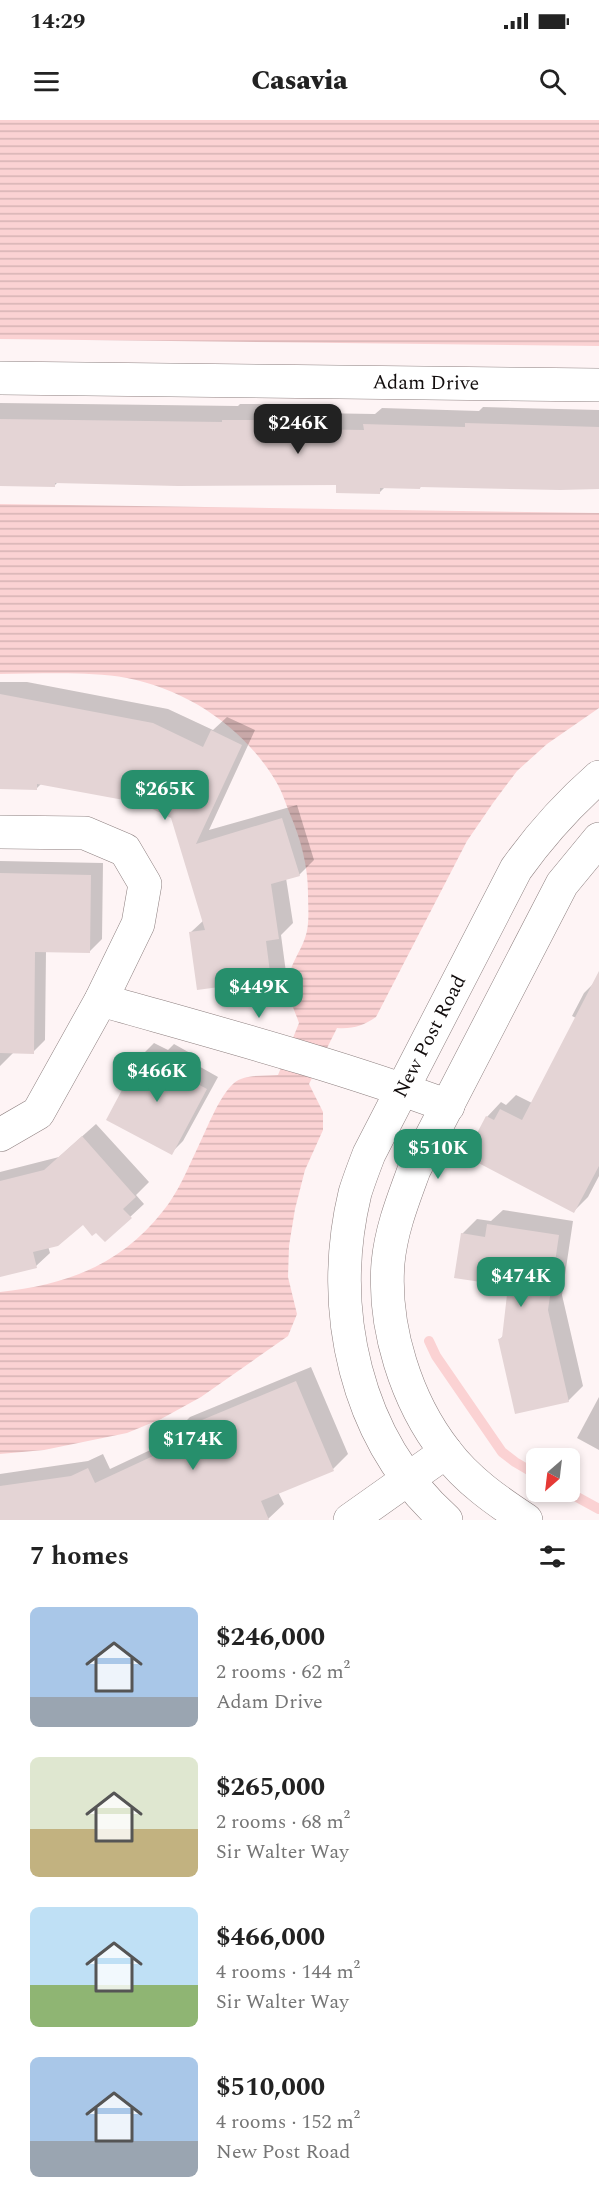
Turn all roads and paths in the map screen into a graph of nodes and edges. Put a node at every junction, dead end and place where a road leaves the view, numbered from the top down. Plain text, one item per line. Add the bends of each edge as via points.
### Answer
1 (0, 378) edge
2 (599, 385) edge
3 (599, 777) edge
4 (0, 832) edge
5 (599, 839) edge
6 (101, 1000) junction
7 (402, 1089) junction
8 (448, 1106) junction
9 (0, 1135) edge
10 (446, 1452) junction
11 (407, 1480) junction
12 (350, 1520) edge
13 (446, 1520) edge
14 (526, 1520) edge

1 - 2 street, Adam Drive
3 - 7 street, New Post Road via 541,834 516,868
4 - 6 street via 85,833 125,850 145,884 142,904 138,924
5 - 8 street via 562,884
6 - 7 street
6 - 9 street via 38,1113
7 - 8 street
7 - 11 street, New Post Road via 369,1154 356,1192 344,1271 345,1311 361,1389 379,1436
8 - 10 street via 414,1170 397,1215 388,1263 389,1311 399,1359 418,1408
10 - 11 street
10 - 14 street via 477,1485
11 - 12 street
11 - 13 street, New Post Road

